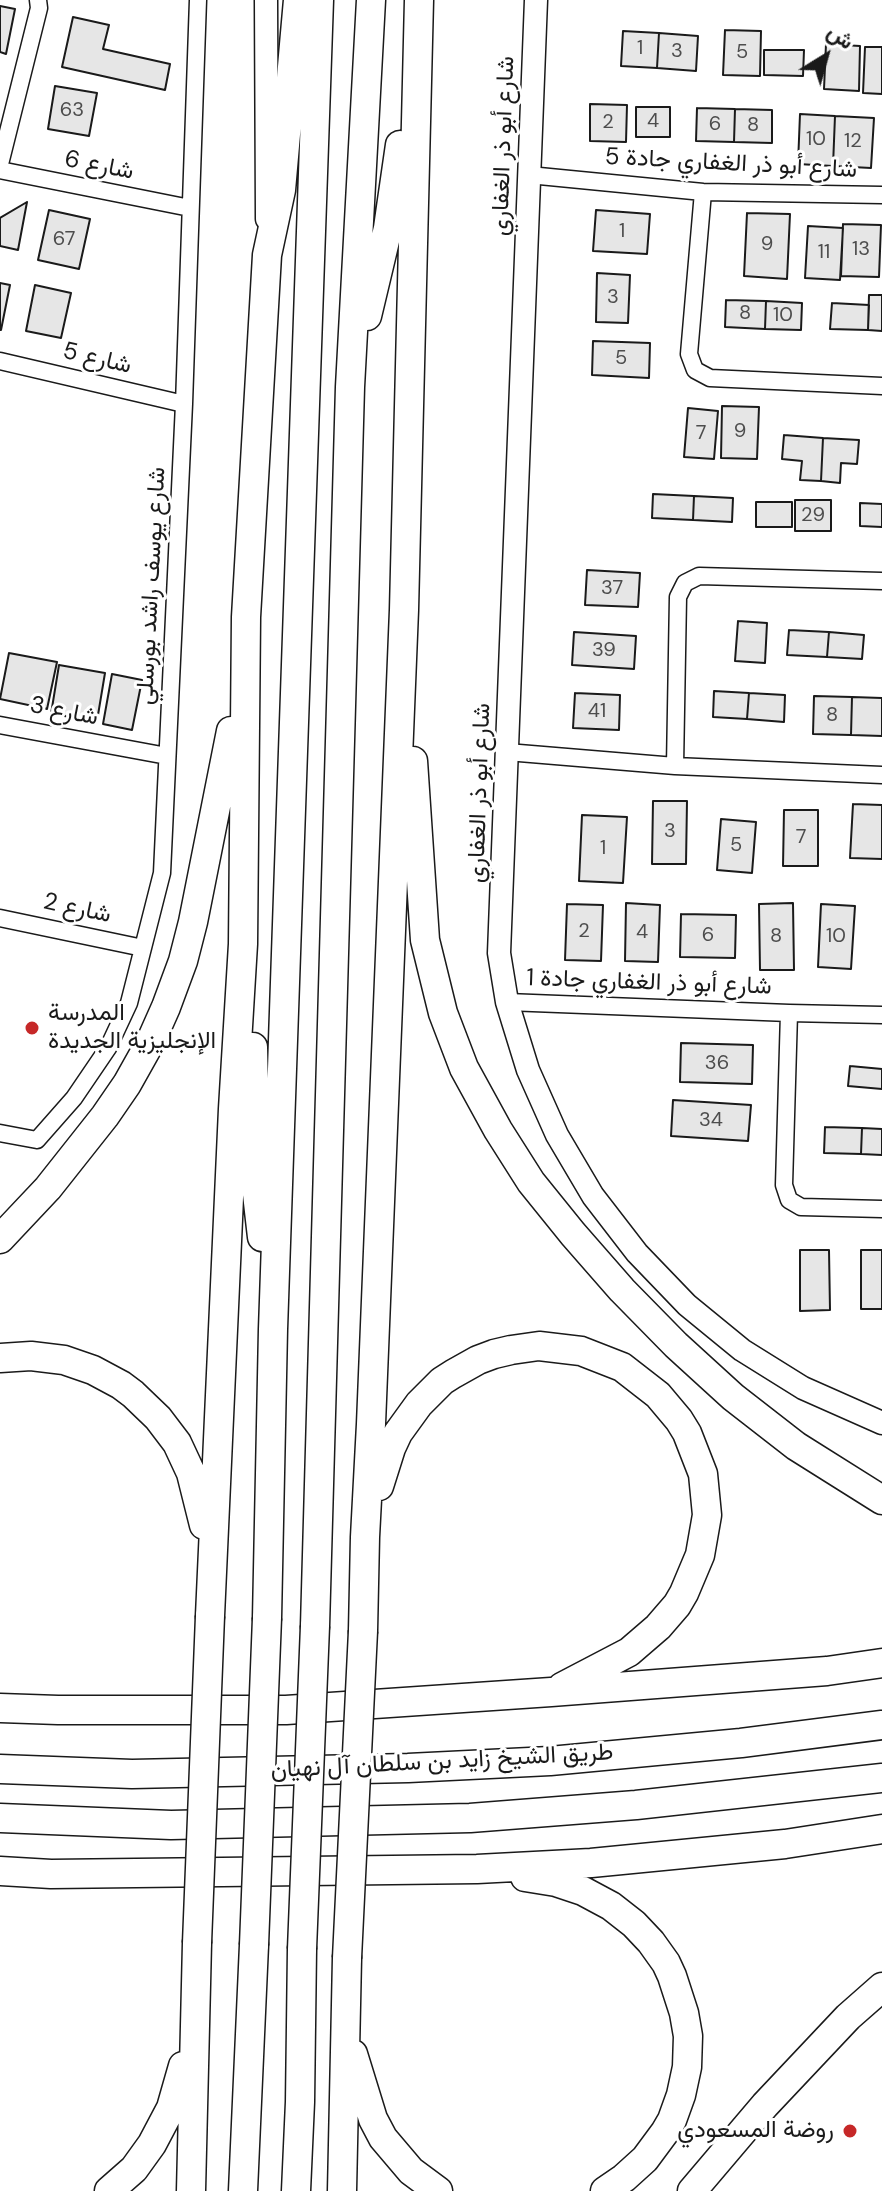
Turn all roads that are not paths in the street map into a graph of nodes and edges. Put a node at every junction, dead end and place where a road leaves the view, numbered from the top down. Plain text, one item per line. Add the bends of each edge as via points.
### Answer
1 (38, 0) edge
2 (198, 0) edge
3 (266, 0) edge
4 (298, 0) edge
5 (319, 0) edge
6 (371, 0) edge
7 (536, 0) edge
8 (418, 11) edge
9 (0, 167) edge
10 (529, 175) junction
11 (703, 192) junction
12 (882, 195) edge
13 (190, 208) junction
14 (267, 255) junction
15 (0, 361) edge
16 (882, 386) edge
17 (350, 387) junction
18 (184, 404) junction
19 (882, 581) edge
20 (404, 610) junction
21 (244, 664) junction
22 (0, 725) edge
23 (507, 752) junction
24 (167, 756) junction
25 (675, 766) junction
26 (882, 775) edge
27 (0, 918) edge
28 (243, 944) junction
29 (143, 948) junction
30 (507, 1002) junction
31 (789, 1013) junction
32 (882, 1015) edge
33 (0, 1133) edge
34 (882, 1209) edge
35 (0, 1239) edge
36 (273, 1329) junction
37 (0, 1358) edge
38 (882, 1423) edge
39 (882, 1500) edge
40 (365, 1537) junction
41 (212, 1558) junction
42 (882, 1663) edge
43 (551, 1692) junction
44 (0, 1693) edge
45 (0, 1708) edge
46 (58, 1710) junction
47 (882, 1725) edge
48 (0, 1769) edge
49 (882, 1778) edge
50 (0, 1818) edge
51 (882, 1820) edge
52 (882, 1829) edge
53 (846, 1835) junction
54 (477, 1869) junction
55 (0, 1871) edge
56 (51, 1874) junction
57 (0, 1883) edge
58 (882, 1987) edge
59 (196, 1998) junction
60 (344, 2026) junction
61 (300, 2102) junction
62 (245, 2131) junction
63 (109, 2191) edge
64 (191, 2191) edge
65 (231, 2191) edge
66 (243, 2191) edge
67 (296, 2191) edge
68 (305, 2191) edge
69 (342, 2191) edge
70 (438, 2191) edge
71 (605, 2191) edge
72 (692, 2191) edge

1 - 9 street, شارع 6
2 - 13 street, شارع يوسف راشد بورسلي
3 - 14 street
4 - 14 highway via 281,190
5 - 36 highway
6 - 17 highway
7 - 10 street, شارع أبو ذر الغفاري
8 - 17 highway via 388,228
8 - 20 highway
9 - 13 street, شارع 6
10 - 11 street, شارع أبو ذر الغفاري جادة 5
10 - 23 street, شارع أبو ذر الغفاري
11 - 12 street, شارع أبو ذر الغفاري جادة 5
11 - 16 street via 689,354 695,370 710,378
13 - 18 street, شارع يوسف راشد بورسلي
14 - 21 highway
15 - 18 street, شارع 5
17 - 61 highway, bridge
18 - 24 street, شارع يوسف راشد بورسلي
19 - 25 street via 699,576 685,583 678,597
20 - 39 highway via 425,940 443,1013 464,1068 531,1182 622,1290 733,1397 796,1446
20 - 40 highway
21 - 28 highway
21 - 35 highway via 193,922 166,1007 105,1116
22 - 24 street, شارع 3
23 - 25 street
23 - 30 street, شارع أبو ذر الغفاري via 499,953
24 - 29 street, شارع يوسف راشد بورسلي via 162,873
25 - 26 street
27 - 29 street, شارع 2
28 - 36 highway via 252,1014 256,1185
28 - 41 highway
29 - 33 street, شارع يوسف راشد بورسلي via 129,1003 108,1048 74,1098 37,1140
30 - 31 street, شارع أبو ذر الغفاري جادة 1
30 - 38 street, شارع أبو ذر الغفاري via 528,1070 557,1135 593,1196 637,1253 687,1305 742,1350 803,1388
31 - 32 street, شارع أبو ذر الغفاري جادة 1
31 - 34 street, شارع أبو ذر الغفاري جادة 1 via 784,1185 789,1200 801,1207
36 - 62 highway, bridge via 267,1618
37 - 41 highway via 48,1357 76,1364 121,1385 148,1406 185,1458
40 - 43 highway via 398,1433 430,1392 465,1366 511,1350 554,1347 607,1360 649,1386 679,1420 699,1462 707,1502 700,1555 677,1605 648,1638
40 - 60 highway, bridge
41 - 59 highway, bridge
42 - 43 highway
43 - 46 highway via 286,1710
44 - 46 highway
45 - 46 highway
47 - 48 highway, طريق الشيخ زايد بن سلطان آل نهيان via 550,1761 132,1774
49 - 50 highway via 470,1818 171,1825
51 - 53 highway
52 - 53 highway
53 - 54 highway via 591,1863
54 - 56 highway
54 - 71 highway via 556,1882 598,1898 644,1933 672,1976 688,2036 681,2095 655,2147
55 - 56 highway
56 - 57 highway
58 - 72 highway via 765,2105
59 - 63 highway via 171,2108 144,2156
59 - 64 highway
60 - 69 highway
60 - 70 highway via 377,2129 411,2171
61 - 67 highway
61 - 68 highway
62 - 65 highway
62 - 66 highway

